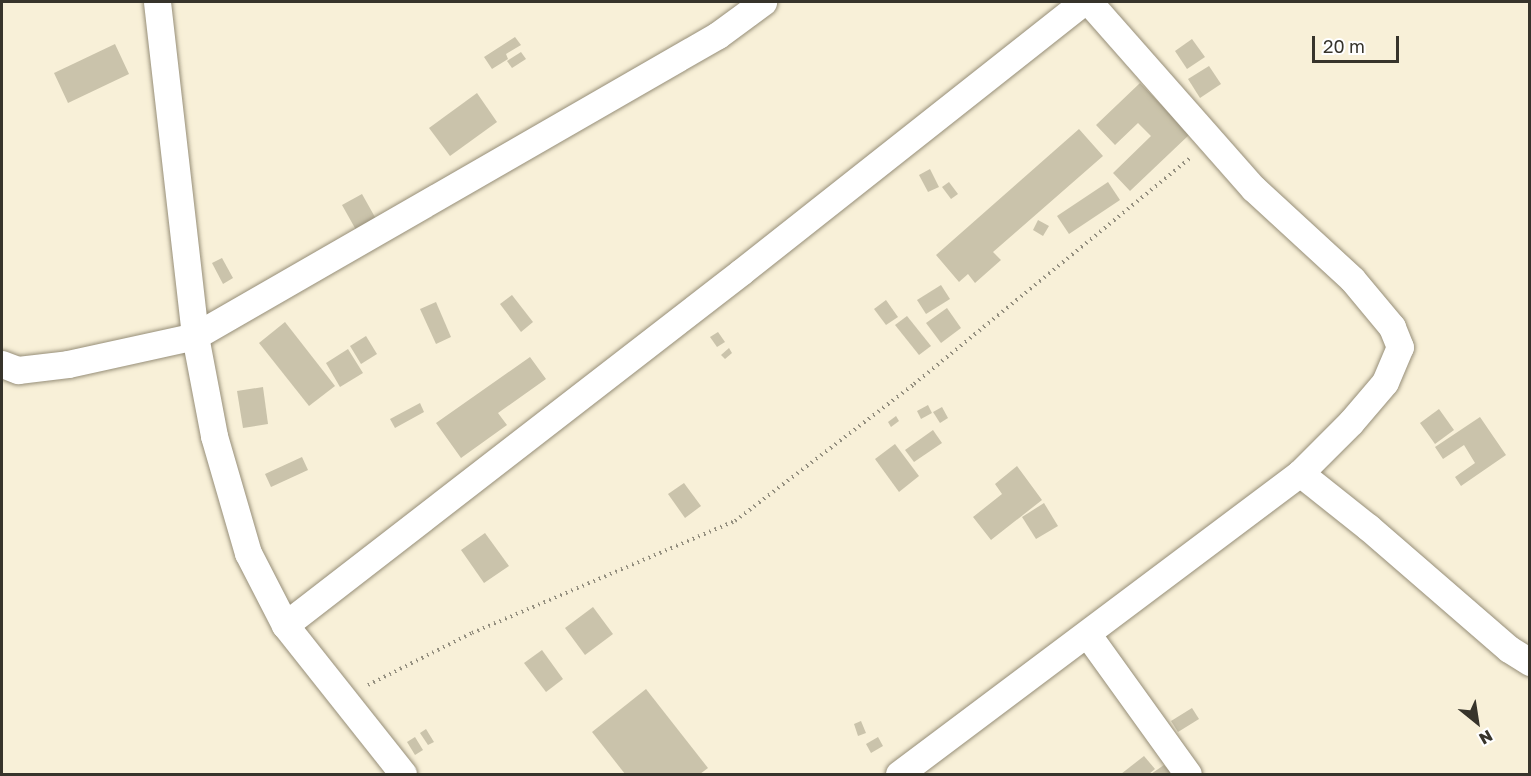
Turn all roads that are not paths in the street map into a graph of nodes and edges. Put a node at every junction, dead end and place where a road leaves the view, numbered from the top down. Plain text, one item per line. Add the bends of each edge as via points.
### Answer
1 (157, 2) edge
2 (764, 2) edge
3 (1083, 2) edge
4 (1089, 2) edge
5 (195, 336) junction
6 (2, 364) edge
7 (1300, 473) junction
8 (285, 625) junction
9 (1088, 635) junction
10 (1530, 662) edge
11 (403, 774) edge
12 (899, 774) edge
13 (1188, 774) edge

1 - 5 street
2 - 5 street via 718,35
3 - 8 street
4 - 7 street via 1210,142 1253,188 1352,279 1392,327 1400,347 1385,382
5 - 6 street via 68,364 18,370
5 - 8 street via 226,486 248,553
7 - 9 street
7 - 10 street via 1509,649
8 - 11 street
9 - 12 street
9 - 13 street

